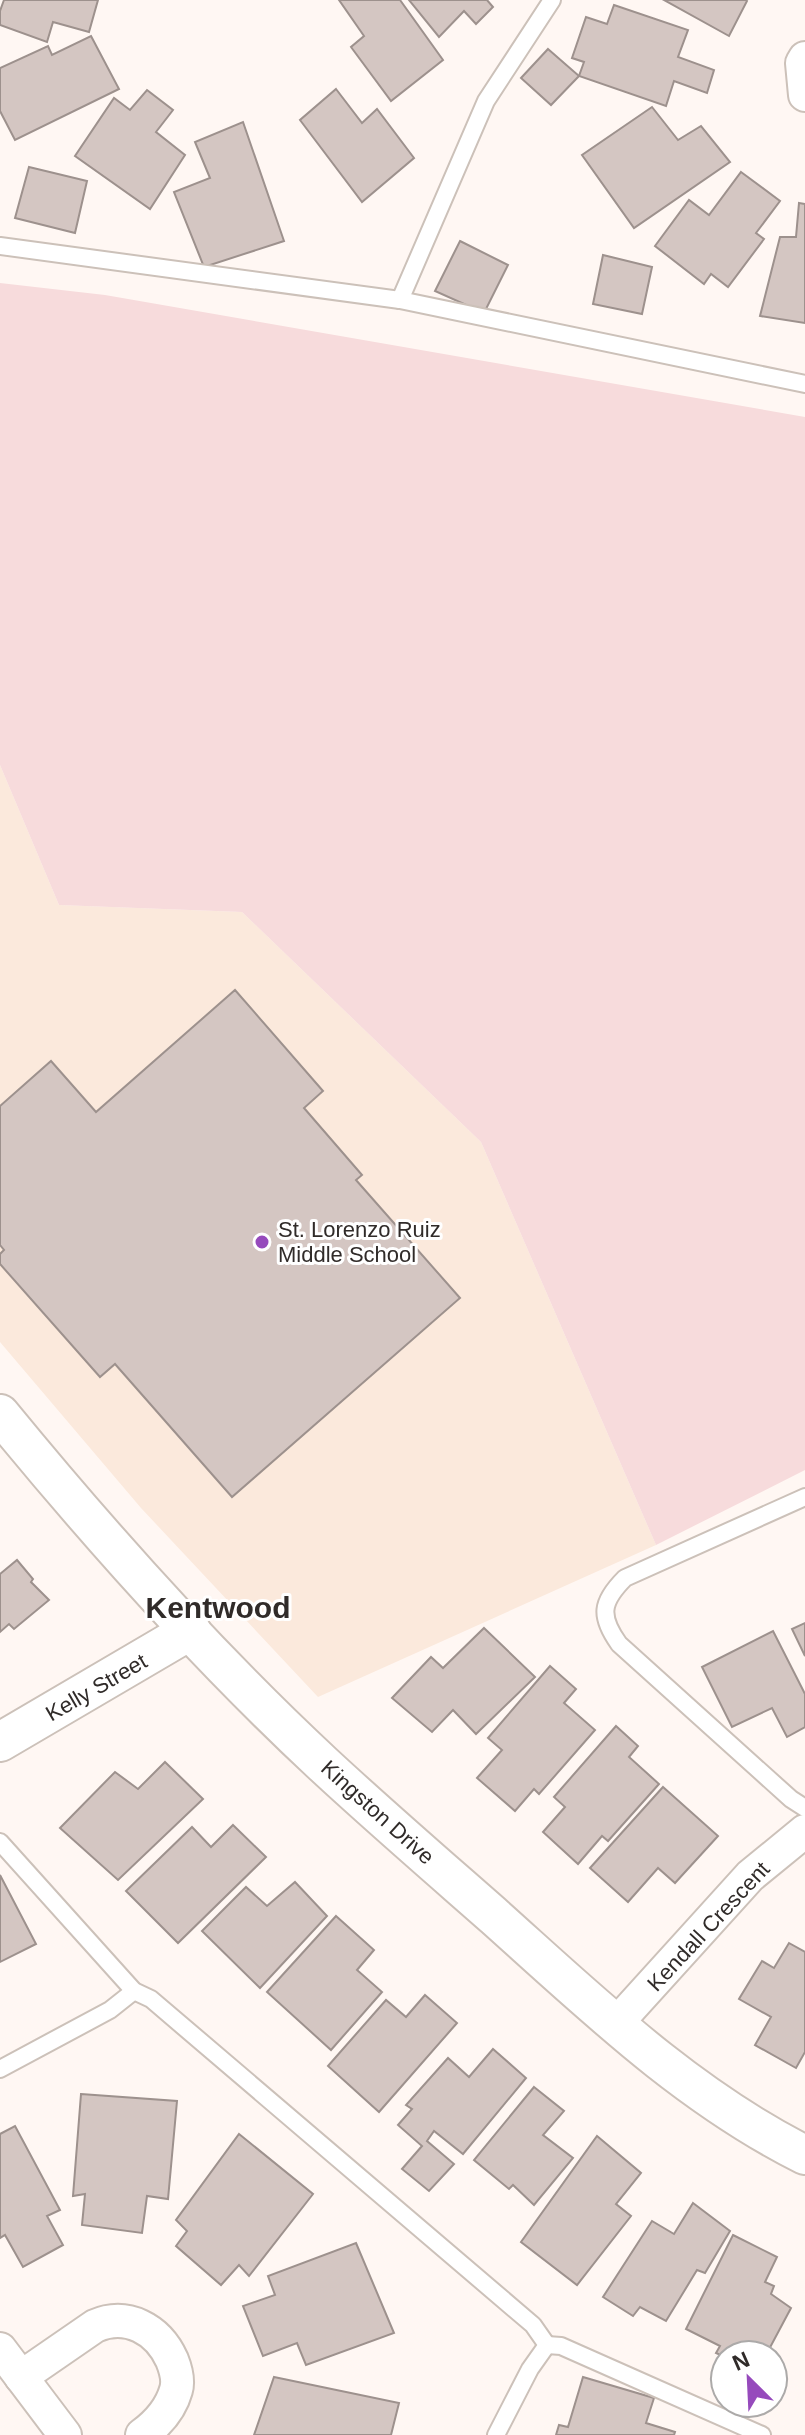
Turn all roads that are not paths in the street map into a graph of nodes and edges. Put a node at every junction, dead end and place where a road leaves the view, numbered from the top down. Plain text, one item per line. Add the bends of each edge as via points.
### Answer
1 (552, 0) edge
2 (805, 58) edge
3 (805, 95) edge
4 (0, 246) edge
5 (400, 300) junction
6 (805, 384) edge
7 (0, 1414) edge
8 (805, 1497) edge
9 (191, 1630) junction
10 (0, 1742) edge
11 (805, 1808) edge
12 (805, 1831) edge
13 (0, 1842) edge
14 (134, 1991) junction
15 (615, 2025) junction
16 (0, 2069) edge
17 (805, 2155) edge
18 (547, 2345) junction
19 (0, 2349) edge
20 (21, 2377) junction
21 (58, 2433) edge
22 (142, 2435) edge
23 (496, 2435) edge
24 (762, 2435) edge

1 - 5 lane via 486,101
2 - 3 street
4 - 5 lane
5 - 6 lane
7 - 9 street, Kingston Drive
8 - 11 lane via 625,1578 605,1603 610,1631 619,1644
9 - 10 street, Kelly Street
9 - 15 street, Kingston Drive via 322,1763
12 - 15 street, Kendall Crescent via 750,1876
13 - 14 lane
14 - 16 lane via 110,2010
14 - 18 lane via 151,1999 533,2325
15 - 17 street, Kingston Drive via 704,2094
18 - 23 lane
18 - 24 lane via 561,2346
19 - 20 street
20 - 21 street
20 - 22 street via 105,2321 136,2323 155,2335 177,2372 177,2389 167,2410

